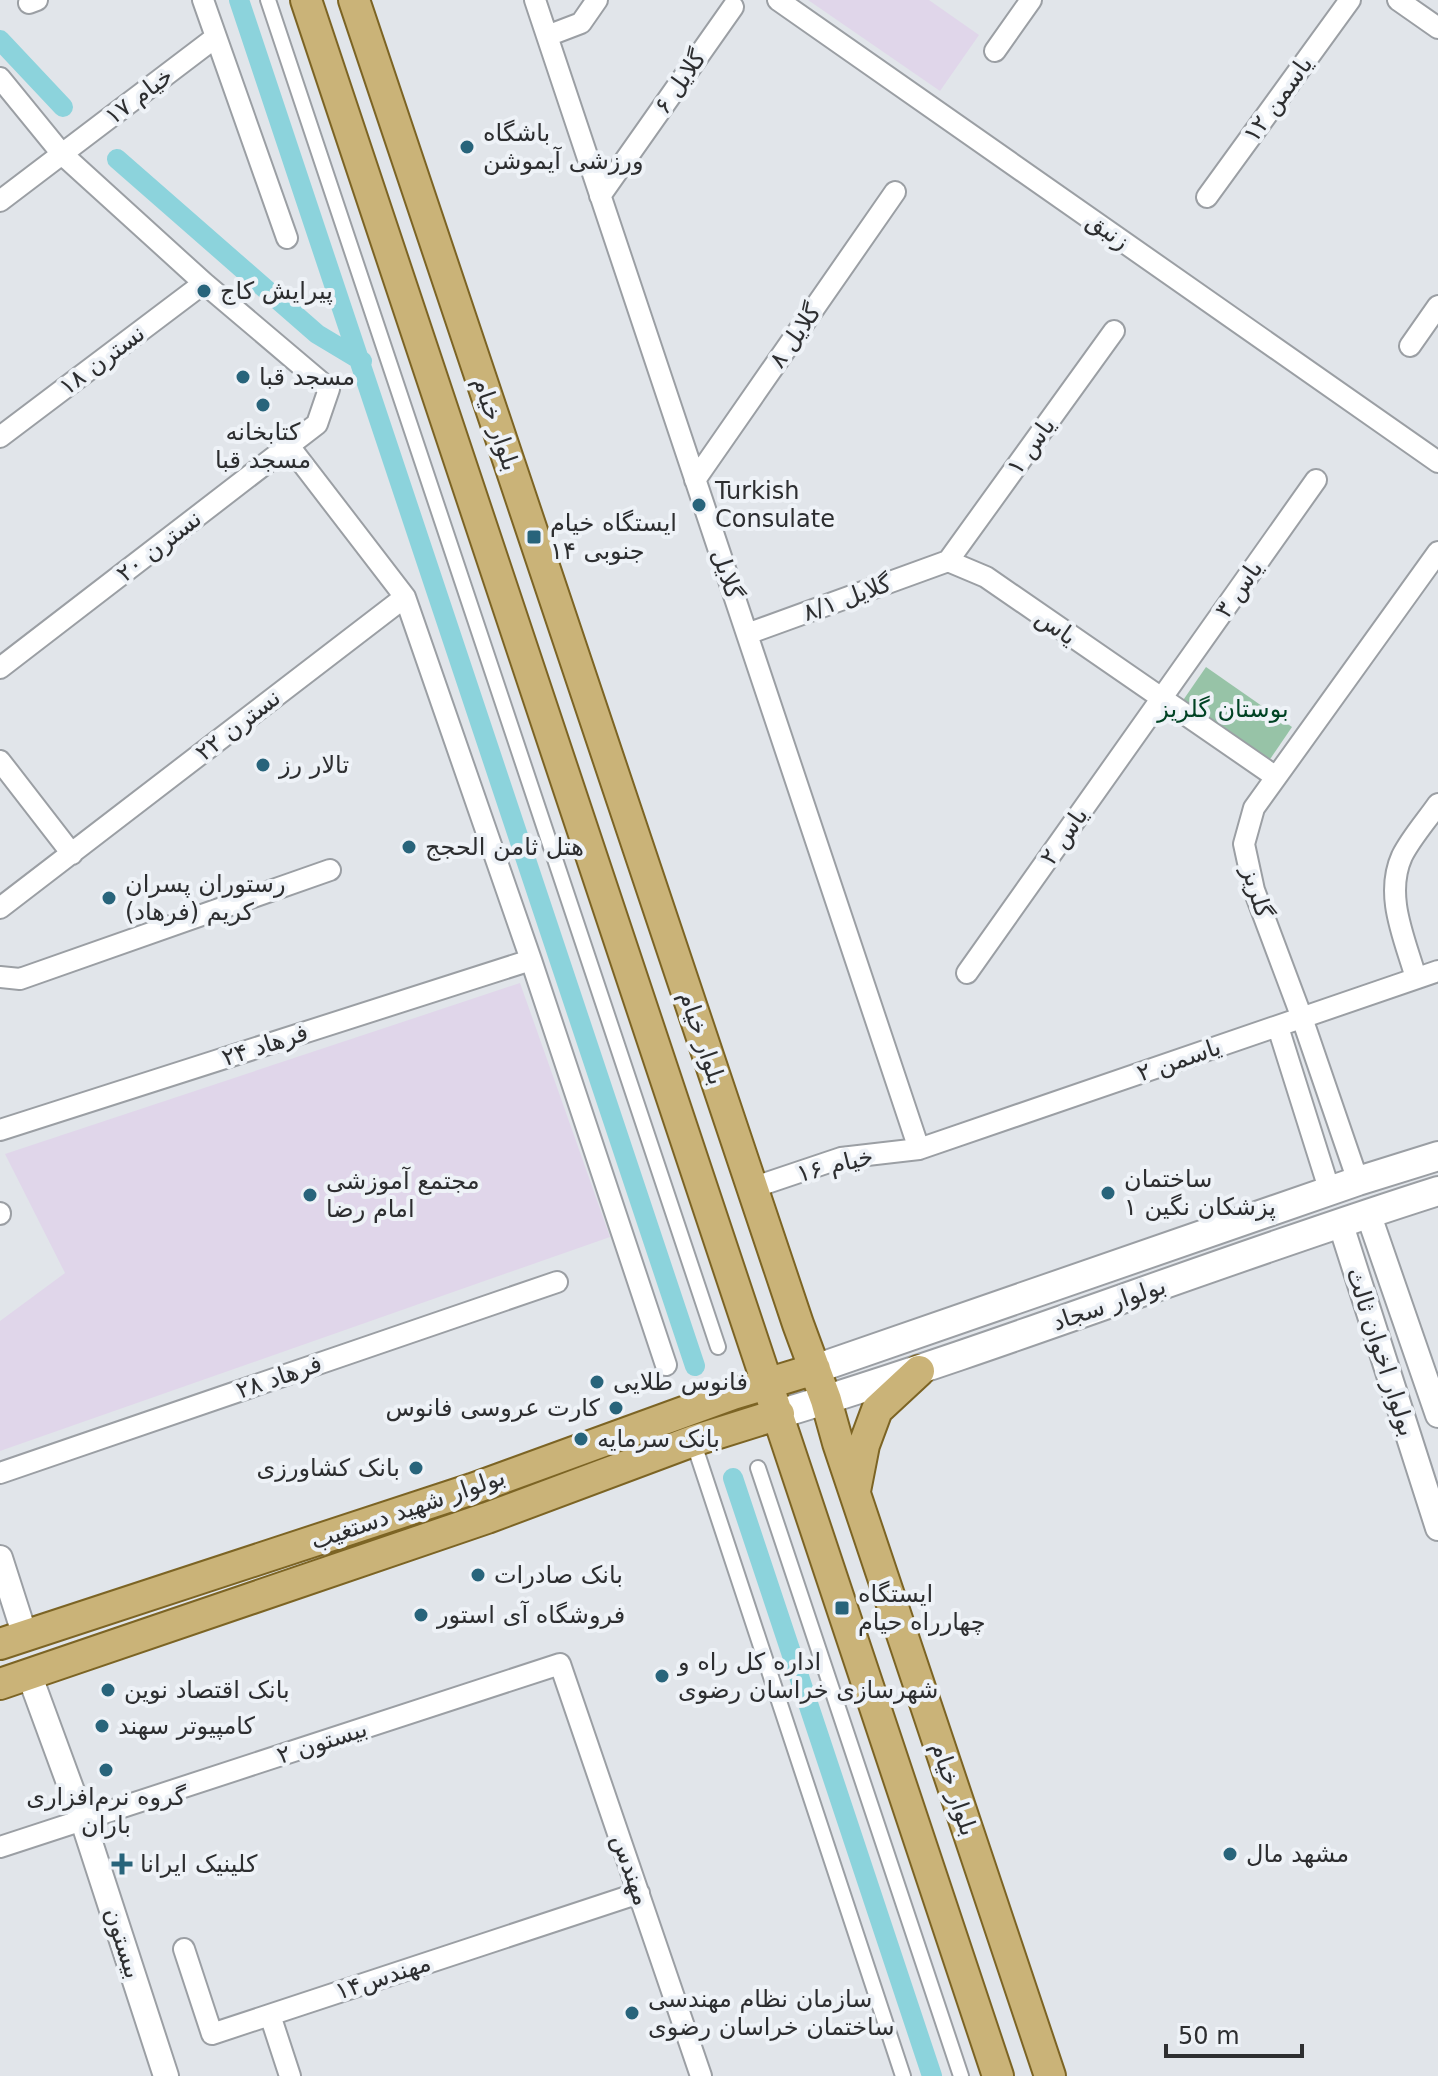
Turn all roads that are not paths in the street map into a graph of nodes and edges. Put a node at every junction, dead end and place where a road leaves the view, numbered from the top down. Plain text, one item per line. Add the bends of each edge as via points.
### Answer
1 (203, 0) edge
2 (268, 0) edge
3 (306, 0) edge
4 (354, 0) edge
5 (535, 0) edge
6 (597, 0) edge
7 (778, 0) edge
8 (1031, 0) edge
9 (1350, 0) edge
10 (1398, 0) edge
11 (733, 7) dead end
12 (1438, 28) edge
13 (547, 36) junction
14 (216, 37) junction
15 (995, 51) dead end
16 (0, 78) edge
17 (62, 154) junction
18 (895, 192) dead end
19 (600, 196) junction
20 (1207, 197) dead end
21 (0, 201) edge
22 (287, 238) dead end
23 (204, 283) junction
24 (1438, 306) edge
25 (1114, 331) dead end
26 (1410, 346) dead end
27 (0, 437) edge
28 (289, 446) junction
29 (1438, 462) edge
30 (695, 480) junction
31 (1316, 480) dead end
32 (1438, 552) edge
33 (948, 561) junction
34 (405, 597) junction
35 (747, 634) junction
36 (0, 668) edge
37 (1161, 699) junction
38 (0, 761) edge
39 (613, 774) junction
40 (1276, 777) junction
41 (569, 786) junction
42 (1438, 804) edge
43 (72, 854) junction
44 (330, 870) dead end
45 (0, 908) edge
46 (531, 960) junction
47 (1438, 971) edge
48 (967, 973) dead end
49 (0, 977) edge
50 (1416, 978) junction
51 (1302, 1018) junction
52 (1278, 1027) junction
53 (0, 1130) edge
54 (919, 1149) junction
55 (1438, 1156) edge
56 (1358, 1181) junction
57 (752, 1188) junction
58 (1438, 1191) edge
59 (1330, 1192) junction
60 (1368, 1213) junction
61 (1340, 1222) junction
62 (557, 1282) dead end
63 (718, 1347) dead end
64 (666, 1365) dead end
65 (815, 1369) junction
66 (919, 1371) junction
67 (767, 1383) junction
68 (826, 1400) junction
69 (779, 1414) junction
70 (1438, 1415) edge
71 (693, 1441) junction
72 (758, 1468) dead end
73 (0, 1473) edge
74 (855, 1493) junction
75 (1438, 1528) edge
76 (0, 1558) edge
77 (13, 1640) edge
78 (560, 1664) joint
79 (29, 1674) junction
80 (0, 1684) edge
81 (83, 1821) junction
82 (0, 1847) edge
83 (639, 1893) junction
84 (184, 1949) dead end
85 (270, 2015) junction
86 (166, 2076) edge
87 (290, 2076) edge
88 (701, 2076) edge
89 (903, 2076) edge
90 (961, 2076) edge
91 (998, 2076) edge
92 (1050, 2076) edge

1 - 14 street
2 - 63 street
3 - 41 main road, بلوار خیام
4 - 39 main road, بلوار خیام
5 - 13 street, گلایل
6 - 13 street via 581,23
7 - 29 street, زنبق
8 - 15 street
9 - 20 street, یاسمن ۱۲
10 - 12 street
11 - 19 street, گلایل ۶
13 - 19 street, گلایل
14 - 17 street, خیام ۱۷
14 - 22 street
16 - 17 street
17 - 21 street, خیام ۱۷
17 - 23 street
18 - 30 street, گلایل ۸
19 - 30 street, گلایل
23 - 27 street, نسترن ۱۸
23 - 28 street, نسترن ۲۰ via 329,389 317,424
24 - 26 street
25 - 33 street, یاس ۱
28 - 34 street
28 - 36 street, نسترن ۲۰
30 - 35 street, گلایل
31 - 37 street, یاس ۳
32 - 40 street, گلریز
33 - 35 street, گلایل ۸/۱
33 - 37 street, یاس via 986,577
34 - 43 street, نسترن ۲۲
34 - 46 street
35 - 54 street, گلایل
37 - 40 street, یاس
37 - 48 street, یاس ۲
38 - 43 street
39 - 41 main road via 608,788 596,796 581,796
39 - 57 main road, بلوار خیام
40 - 51 street, گلریز via 1254,808 1244,844 1254,890
41 - 67 main road, بلوار خیام
42 - 50 street via 1402,856 1394,886
43 - 45 street, نسترن ۲۲
44 - 49 street via 20,979
46 - 53 street, فرهاد ۲۴
46 - 64 street
47 - 50 street, یاسمن ۲
50 - 51 street, یاسمن ۲
51 - 52 street, یاسمن ۲
51 - 56 street, گلریز
52 - 54 street, یاسمن ۲
52 - 59 street
54 - 57 street, خیام ۱۶ via 841,1158
55 - 56 main road, بولوار سجاد
56 - 59 main road, بولوار سجاد
56 - 60 main road
57 - 65 main road, بلوار خیام
58 - 60 main road, بولوار سجاد
59 - 61 main road
59 - 65 main road, بولوار سجاد
60 - 61 main road, بولوار سجاد
60 - 70 street
61 - 66 main road, بولوار سجاد
61 - 75 street, بولوار اخوان ثالث
62 - 73 street, فرهاد ۲۸
65 - 67 main road, بولوار شهید دستغیب
65 - 68 main road, بلوار خیام
66 - 68 main road, بولوار سجاد
66 - 74 main road via 877,1410
67 - 69 main road, بلوار خیام
67 - 77 main road, بولوار شهید دستغیب via 472,1489
68 - 69 main road, بولوار سجاد
68 - 74 main road, بلوار خیام
69 - 71 main road, بولوار شهید دستغیب
69 - 91 main road, بلوار خیام
71 - 79 main road, بولوار شهید دستغیب via 487,1518
71 - 89 street
72 - 90 street
74 - 92 main road, بلوار خیام
76 - 77 street
78 - 81 street, بیستون ۲
78 - 83 street, مهندس
79 - 80 main road, بولوار شهید دستغیب
79 - 81 street, بیستون
81 - 82 street, بیستون ۲
81 - 86 street, بیستون
83 - 85 street, مهندس۱۴
83 - 88 street, مهندس
84 - 85 street, مهندس۱۴ via 212,2034
85 - 87 street

